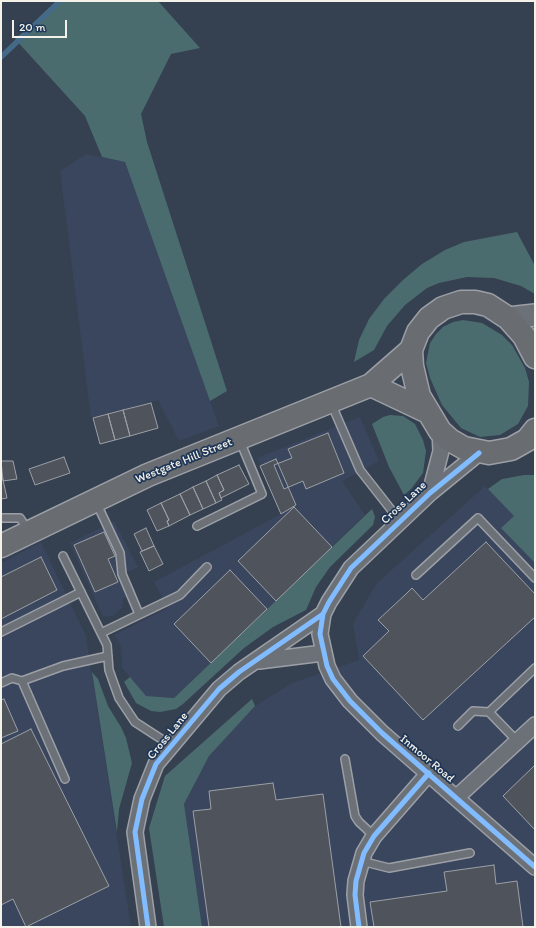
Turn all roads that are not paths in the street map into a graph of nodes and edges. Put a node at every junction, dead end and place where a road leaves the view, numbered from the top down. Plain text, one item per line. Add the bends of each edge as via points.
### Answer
1 (535, 315) edge
2 (508, 318) junction
3 (411, 350) junction
4 (535, 357) edge
5 (371, 385) junction
6 (330, 402) junction
7 (428, 412) junction
8 (535, 430) edge
9 (440, 431) junction
10 (239, 439) junction
11 (511, 449) junction
12 (535, 450) edge
13 (479, 453) junction
14 (430, 493) junction
15 (95, 500) junction
16 (1, 518) edge
17 (400, 521) junction
18 (197, 526) dead end
19 (29, 532) junction
20 (1, 546) edge
21 (63, 556) dead end
22 (206, 567) dead end
23 (416, 575) dead end
24 (535, 578) edge
25 (81, 592) junction
26 (139, 614) junction
27 (323, 614) junction
28 (1, 632) edge
29 (101, 633) junction
30 (324, 653) junction
31 (108, 656) junction
32 (256, 662) junction
33 (535, 668) edge
34 (22, 681) junction
35 (1, 683) edge
36 (489, 712) junction
37 (535, 725) edge
38 (458, 726) dead end
39 (517, 741) junction
40 (172, 746) junction
41 (345, 759) dead end
42 (429, 773) junction
43 (65, 779) dead end
44 (457, 797) junction
45 (374, 836) junction
46 (470, 853) dead end
47 (361, 861) junction
48 (535, 867) edge
49 (148, 927) edge
50 (359, 927) edge

1 - 2 main road
2 - 3 highway via 488,305 461,302 443,308 429,318 418,332
2 - 4 highway via 524,336
3 - 5 highway, Westgate Hill Street
3 - 7 highway via 414,379 419,396
5 - 6 highway, Westgate Hill Street
5 - 7 highway
6 - 10 highway, Westgate Hill Street
6 - 17 lane via 360,470
7 - 9 highway
8 - 11 highway via 527,440
9 - 13 highway via 464,448
9 - 14 street, Cross Lane via 441,451
10 - 15 highway, Westgate Hill Street via 148,475
10 - 18 lane via 262,494
11 - 12 highway
11 - 13 highway
13 - 14 street, Cross Lane
14 - 17 street, Cross Lane
15 - 19 highway, Westgate Hill Street
15 - 26 lane via 120,553 122,574
16 - 19 lane via 20,518
17 - 27 street, Cross Lane via 351,568 335,590
19 - 20 highway, Westgate Hill Street
21 - 25 lane
22 - 26 lane via 180,595
23 - 24 lane via 478,518
25 - 28 lane
25 - 29 lane
26 - 29 lane
27 - 30 street, Cross Lane via 320,634
27 - 32 street, Cross Lane
29 - 31 lane via 107,645
30 - 32 street, Cross Lane
30 - 42 street, Inmoor Road via 333,679 350,702 382,734
31 - 34 lane via 63,666
31 - 40 lane via 119,698 135,722
32 - 40 street, Cross Lane via 219,689
33 - 36 lane
34 - 35 lane via 12,678
34 - 43 lane
36 - 38 lane via 473,711
36 - 39 lane
37 - 39 street
39 - 44 street
40 - 49 street, Cross Lane via 156,764 142,799 135,832
41 - 45 lane via 355,816
42 - 44 street, Inmoor Road
42 - 45 street
44 - 48 street, Inmoor Road
45 - 47 street
46 - 47 lane via 389,868
47 - 50 street via 355,895

